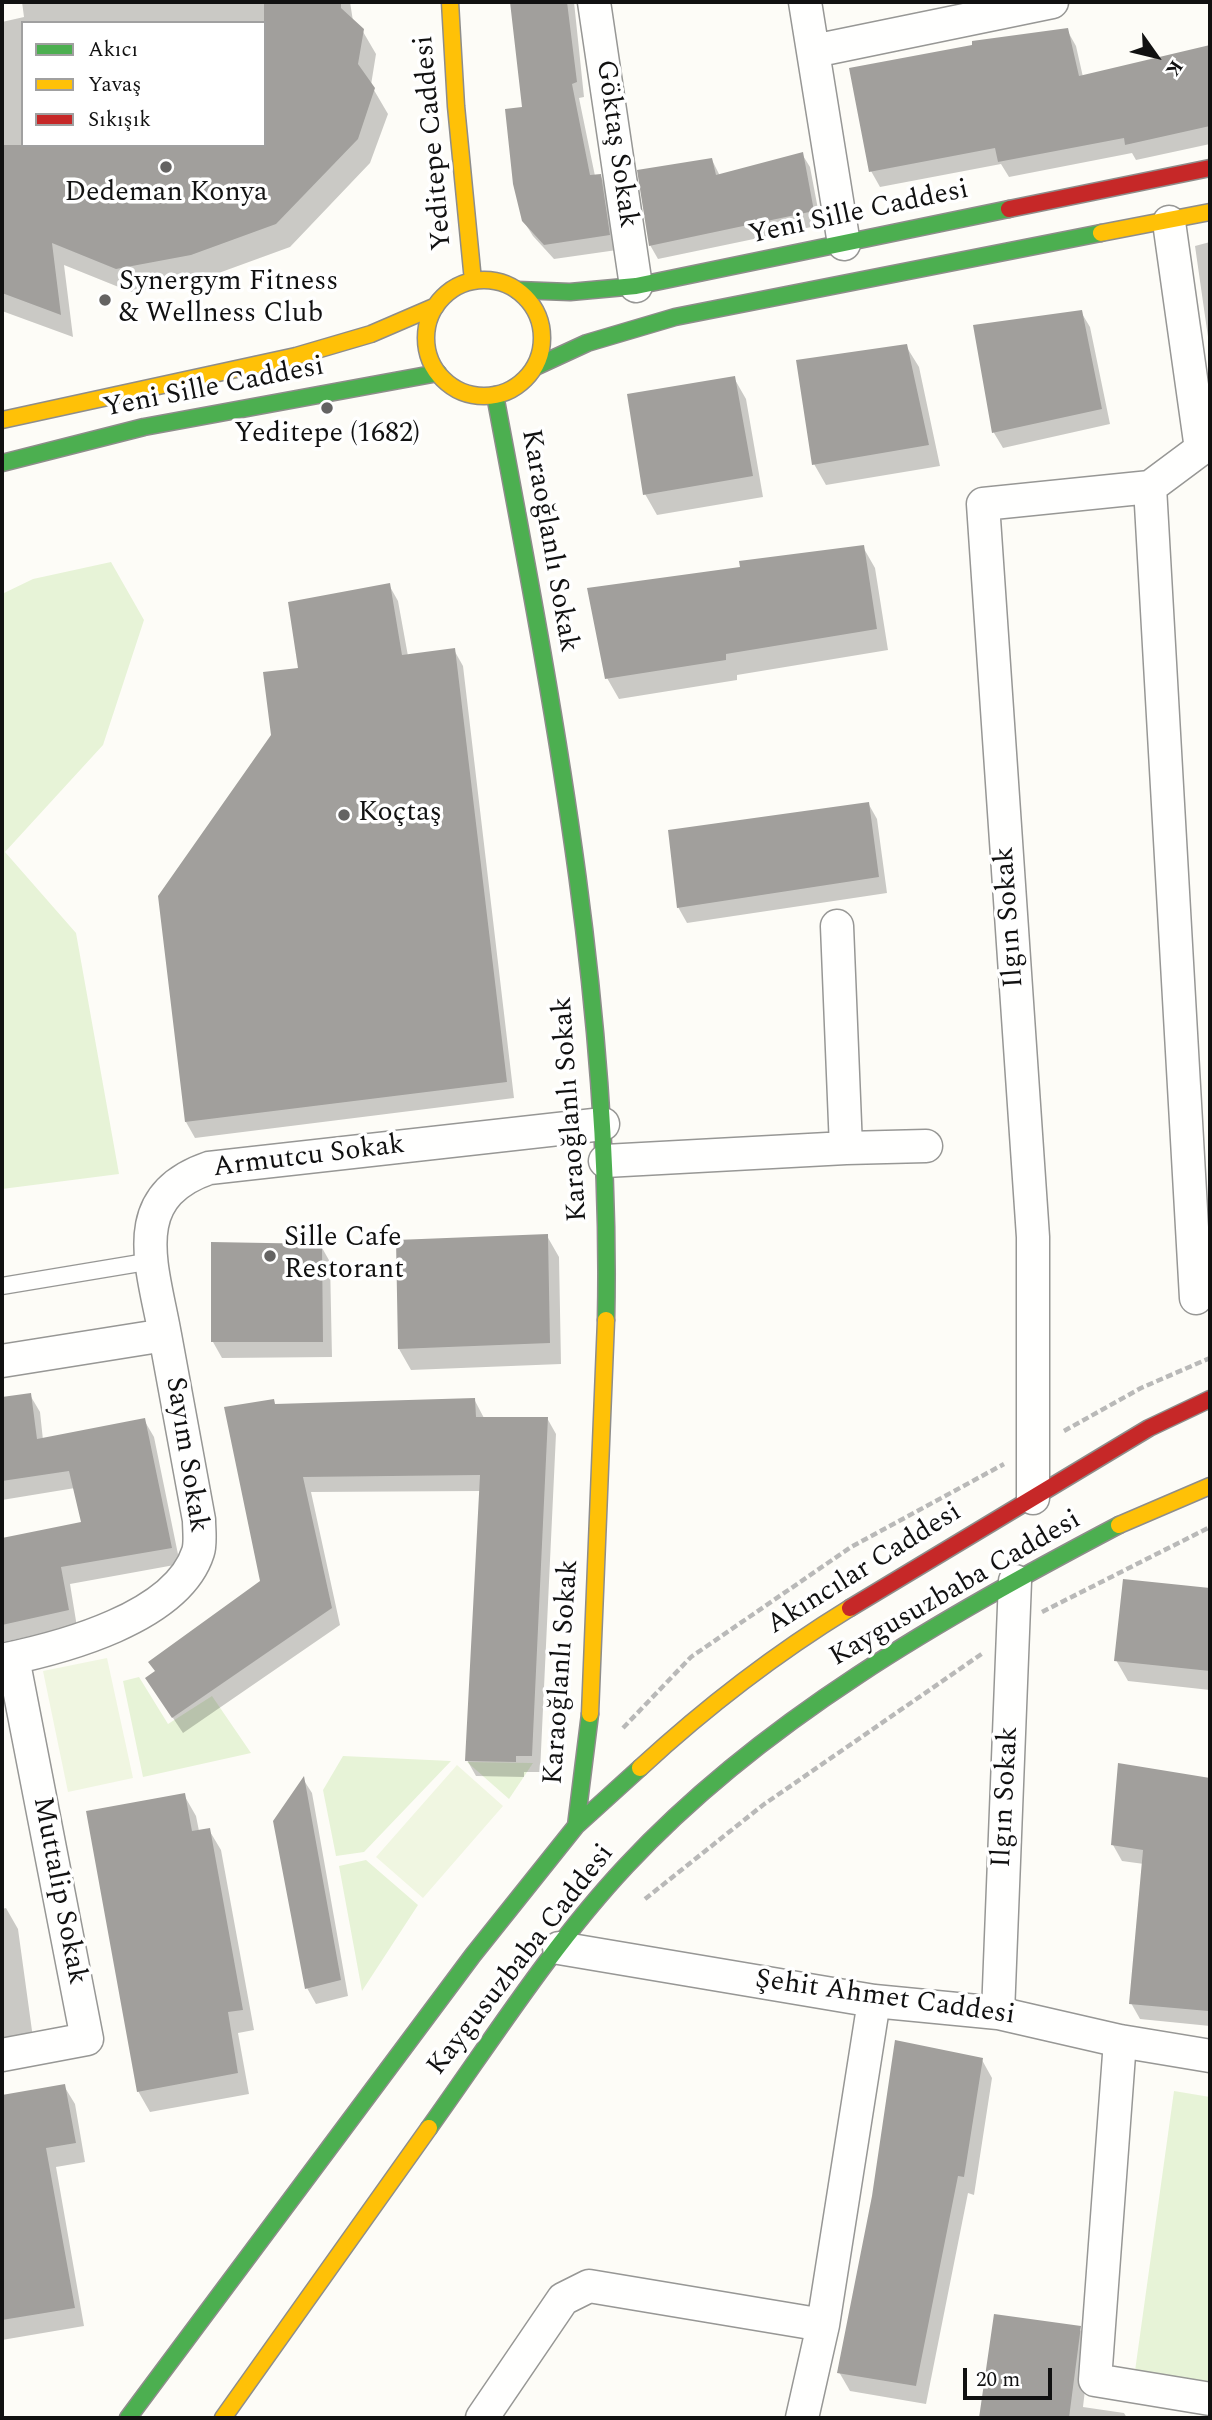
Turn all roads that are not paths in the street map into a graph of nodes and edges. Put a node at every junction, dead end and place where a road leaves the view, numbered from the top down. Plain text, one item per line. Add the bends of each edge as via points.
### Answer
1 (450, 2) edge
2 (594, 2) edge
3 (804, 2) edge
4 (1052, 2) edge
5 (814, 51) junction
6 (1210, 168) edge
7 (1210, 212) edge
8 (1169, 222) junction
9 (844, 244) junction
10 (473, 281) junction
11 (636, 286) junction
12 (517, 290) junction
13 (436, 306) junction
14 (535, 367) junction
15 (438, 373) junction
16 (495, 395) junction
17 (2, 420) edge
18 (2, 463) edge
19 (1150, 487) junction
20 (837, 926) dead end
21 (603, 1124) junction
22 (926, 1146) dead end
23 (846, 1148) junction
24 (605, 1161) junction
25 (152, 1261) junction
26 (2, 1286) edge
27 (1196, 1298) dead end
28 (166, 1335) junction
29 (2, 1362) edge
30 (1210, 1399) edge
31 (1210, 1486) edge
32 (1033, 1497) junction
33 (1015, 1581) junction
34 (7, 1659) edge
35 (576, 1826) junction
36 (559, 1948) junction
37 (874, 2001) junction
38 (998, 2013) junction
39 (1120, 2041) junction
40 (2, 2055) edge
41 (1210, 2056) edge
42 (823, 2325) junction
43 (1210, 2399) edge
44 (128, 2418) edge
45 (223, 2418) edge
46 (482, 2418) edge
47 (802, 2418) edge

1 - 10 main road, Yeditepe Caddesi
2 - 11 street, Göktaş Sokak
3 - 5 street
4 - 5 street
5 - 9 street
6 - 9 main road, Yeni Sille Caddesi
7 - 8 main road
8 - 14 main road via 675,317 587,343
8 - 19 street via 1201,449
9 - 11 main road, Yeni Sille Caddesi
10 - 12 main road via 503,283
10 - 13 main road via 446,294
11 - 12 main road, Yeni Sille Caddesi via 570,292
12 - 14 main road via 539,317 542,334
13 - 15 main road via 426,340
13 - 17 main road, Yeni Sille Caddesi via 371,334 296,356
14 - 16 main road via 524,380
15 - 16 main road via 464,392
15 - 18 main road, Yeni Sille Caddesi via 144,427
16 - 21 main road, Karaoğlanlı Sokak via 541,641 589,980
19 - 27 street
19 - 32 street, Ilgın Sokak via 984,504 1033,1237
20 - 23 street
21 - 24 main road, Karaoğlanlı Sokak
21 - 25 street, Armutcu Sokak via 209,1168 177,1183 153,1212
22 - 23 street
23 - 24 street
24 - 35 main road, Karaoğlanlı Sokak via 608,1261 592,1703
25 - 26 lane
25 - 28 street, Armutcu Sokak
28 - 29 street
28 - 34 street, Sayım Sokak via 199,1520 199,1551 188,1574 140,1614 106,1630
30 - 32 main road, Akıncılar Caddesi via 1149,1428
31 - 33 main road, Kaygusuzbaba Caddesi via 1123,1523
32 - 35 main road, Akıncılar Caddesi via 798,1640 686,1726
33 - 36 main road, Kaygusuzbaba Caddesi via 831,1693 697,1796 625,1867
33 - 38 street, Ilgın Sokak
34 - 40 street, Muttalip Sokak via 86,2039
35 - 44 main road, Kaygusuzbaba Caddesi via 473,1955
36 - 37 street, Şehit Ahmet Caddesi
36 - 45 main road, Kaygusuzbaba Caddesi
37 - 38 street, Şehit Ahmet Caddesi
37 - 42 street
38 - 39 street, Şehit Ahmet Caddesi
39 - 41 street, Şehit Ahmet Caddesi
39 - 43 street via 1095,2380
42 - 46 street via 589,2286 563,2299
42 - 47 street

